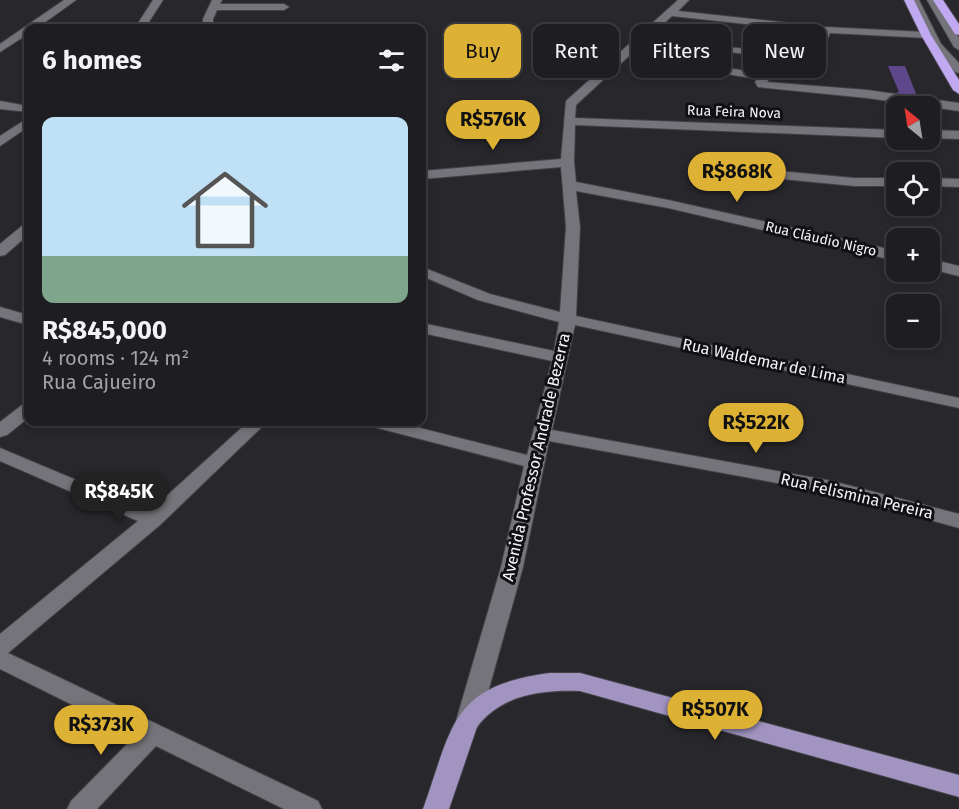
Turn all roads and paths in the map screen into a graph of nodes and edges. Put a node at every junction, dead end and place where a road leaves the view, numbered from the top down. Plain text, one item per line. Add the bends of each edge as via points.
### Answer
1 (71, 0) edge
2 (159, 0) edge
3 (684, 0) edge
4 (909, 0) edge
5 (914, 0) edge
6 (932, 0) edge
7 (938, 0) edge
8 (215, 3) edge
9 (284, 7) dead end
10 (669, 13) junction
11 (37, 24) edge
12 (143, 24) edge
13 (208, 24) edge
14 (771, 24) edge
15 (826, 30) edge
16 (959, 32) edge
17 (24, 33) edge
18 (928, 35) junction
19 (959, 47) edge
20 (0, 49) edge
21 (959, 70) edge
22 (731, 73) edge
23 (763, 80) joint
24 (959, 90) edge
25 (0, 105) edge
26 (959, 107) edge
27 (24, 108) edge
28 (569, 121) junction
29 (24, 125) edge
30 (886, 134) edge
31 (940, 134) edge
32 (959, 135) edge
33 (0, 142) edge
34 (567, 162) junction
35 (758, 173) dead end
36 (426, 175) edge
37 (886, 182) edge
38 (940, 182) edge
39 (959, 183) edge
40 (569, 184) junction
41 (24, 231) edge
42 (0, 252) edge
43 (886, 254) edge
44 (940, 266) edge
45 (959, 271) edge
46 (426, 273) edge
47 (0, 312) edge
48 (568, 319) junction
49 (24, 320) edge
50 (426, 329) edge
51 (561, 358) junction
52 (959, 403) edge
53 (24, 412) edge
54 (254, 426) edge
55 (391, 426) edge
56 (0, 431) edge
57 (542, 434) junction
58 (0, 454) edge
59 (534, 463) junction
60 (153, 520) junction
61 (959, 521) edge
62 (0, 647) edge
63 (0, 659) edge
64 (468, 721) junction
65 (154, 732) junction
66 (959, 786) edge
67 (80, 809) edge
68 (309, 809) edge
69 (436, 809) edge

1 - 11 street
2 - 12 street
3 - 10 street, Avenida Professor Andrade Bezerra
4 - 18 highway
5 - 18 street
6 - 19 street
7 - 16 highway
8 - 9 street
8 - 13 street
10 - 14 street
10 - 28 street, Avenida Professor Andrade Bezerra via 570,104
15 - 18 street
17 - 20 street
18 - 21 street
18 - 24 highway
22 - 23 street
23 - 26 street
25 - 27 street
28 - 30 street, Rua Feira Nova
28 - 34 street, Avenida Professor Andrade Bezerra
29 - 33 street
31 - 32 street
34 - 36 street via 458,177
34 - 40 street, Avenida Professor Andrade Bezerra
35 - 37 street
38 - 39 street
40 - 43 street, Rua Cláudio Nigro
40 - 48 street, Avenida Professor Andrade Bezerra via 573,227
41 - 42 street
44 - 45 street
46 - 48 street, Rua Waldemar de Lima via 484,297
47 - 49 street
48 - 51 street, Avenida Professor Andrade Bezerra
48 - 52 street, Rua Waldemar de Lima
50 - 51 street
51 - 57 street, Avenida Professor Andrade Bezerra
53 - 56 street
54 - 60 street
55 - 59 street
57 - 59 street, Avenida Professor Andrade Bezerra
57 - 61 street, Rua Felismina Pereira via 832,487
58 - 60 street
59 - 64 street, Avenida Professor Andrade Bezerra via 512,567
60 - 62 street
63 - 65 street
64 - 66 main road via 487,703 526,685 554,680 580,682
64 - 69 main road, Avenida Professor Andrade Bezerra
65 - 67 street
65 - 68 street

